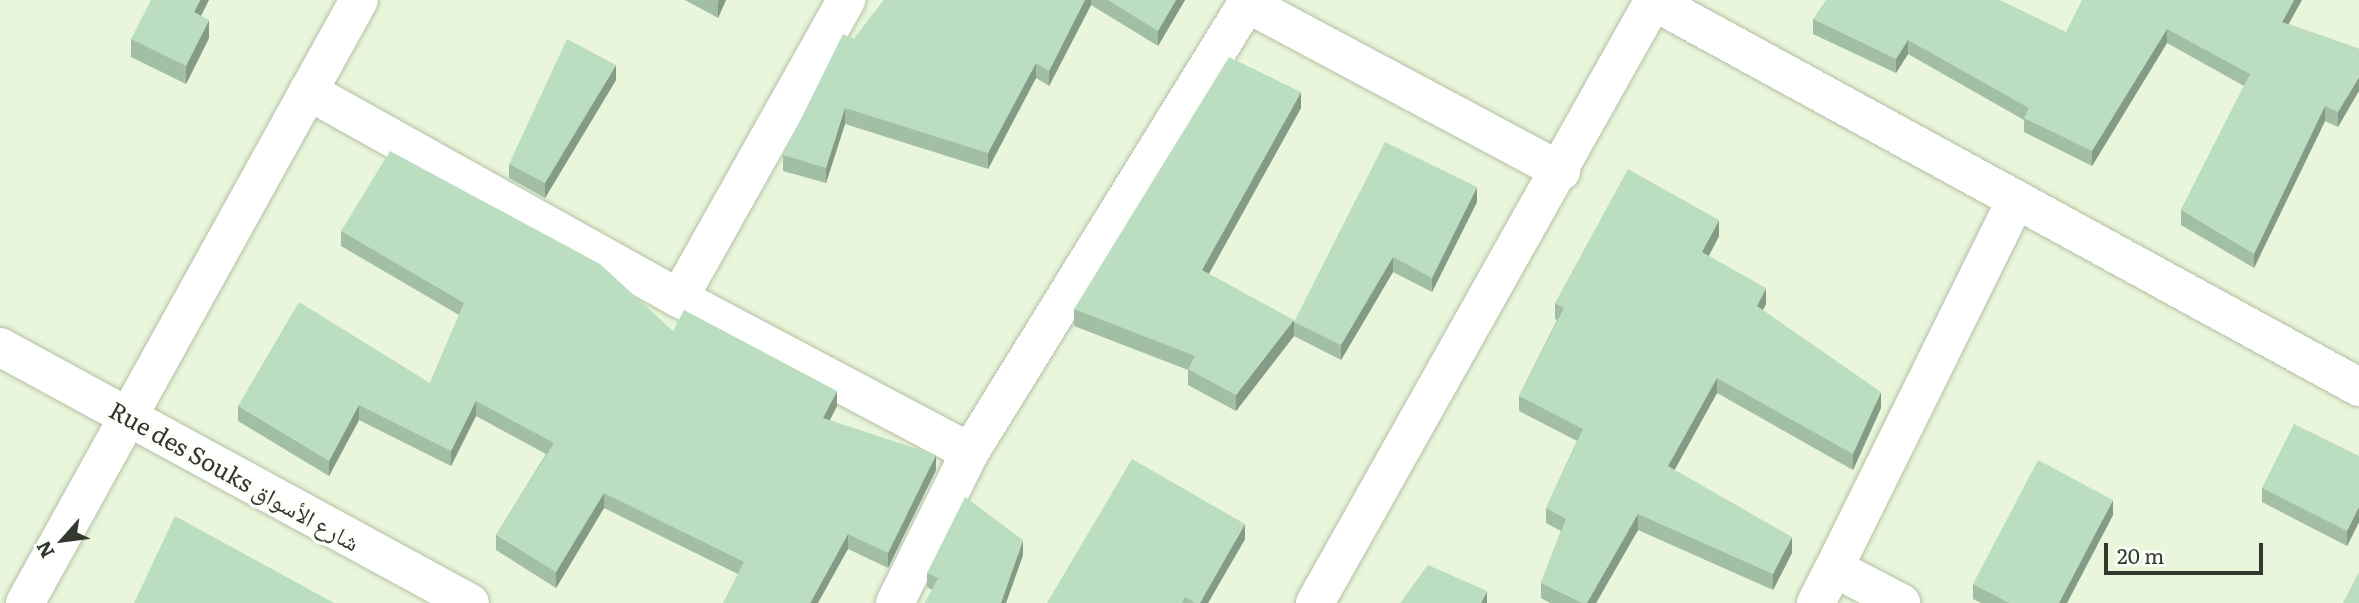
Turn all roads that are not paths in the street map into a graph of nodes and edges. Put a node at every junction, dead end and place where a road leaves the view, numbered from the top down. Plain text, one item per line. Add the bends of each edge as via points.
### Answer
1 (359, 0) edge
2 (846, 0) edge
3 (1654, 0) edge
4 (1248, 2) edge
5 (308, 91) junction
6 (1561, 171) junction
7 (2017, 199) junction
8 (679, 298) junction
9 (0, 347) edge
10 (2359, 387) edge
11 (127, 417) junction
12 (970, 452) junction
13 (1834, 568) junction
14 (25, 603) edge
15 (470, 603) edge
16 (895, 603) edge
17 (1315, 603) edge
18 (1816, 603) edge
19 (1901, 603) edge

1 - 5 street
2 - 8 street
3 - 6 street
3 - 7 street
4 - 6 street
4 - 12 street
5 - 8 street
5 - 11 street
6 - 17 street
7 - 10 street
7 - 13 street
8 - 12 street
9 - 11 street, Rue des Souks شارع الأسواق
11 - 14 street
11 - 15 street, Rue des Souks شارع الأسواق
12 - 16 street
13 - 18 street
13 - 19 street

